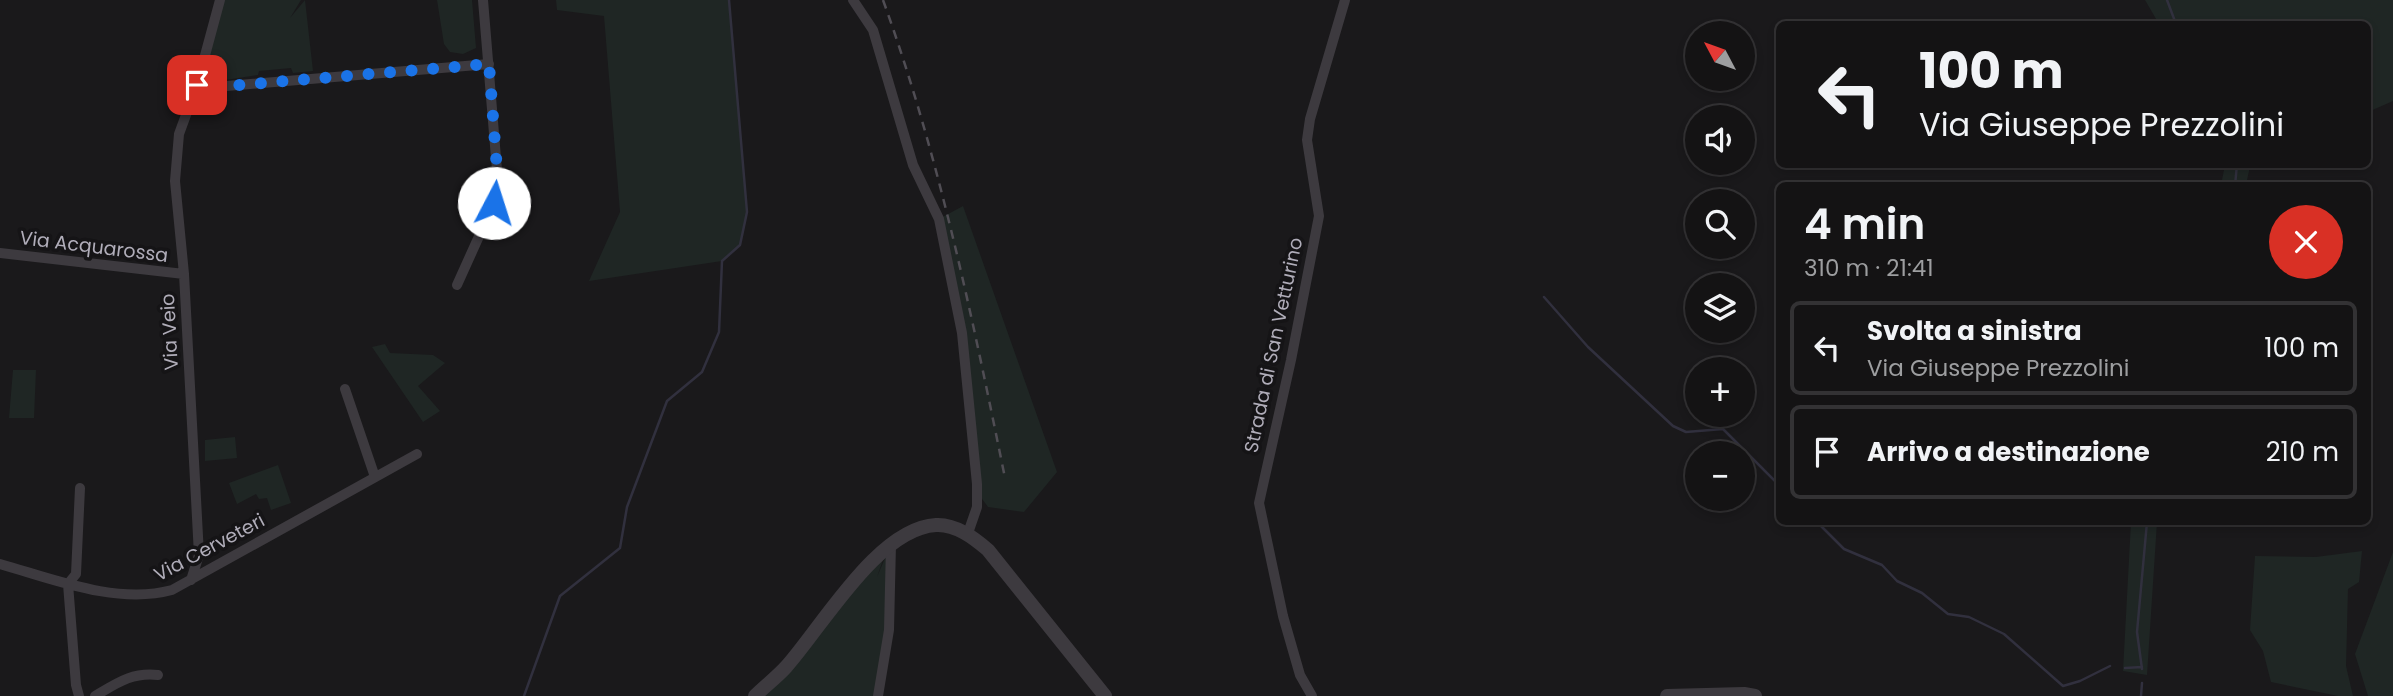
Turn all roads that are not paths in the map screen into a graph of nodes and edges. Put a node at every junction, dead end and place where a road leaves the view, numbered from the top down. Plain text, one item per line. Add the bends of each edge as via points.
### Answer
1 (220, 0) edge
2 (483, 0) edge
3 (853, 0) edge
4 (1345, 0) edge
5 (489, 64) junction
6 (197, 85) junction
7 (0, 253) edge
8 (184, 274) junction
9 (457, 285) dead end
10 (345, 389) dead end
11 (417, 454) dead end
12 (374, 477) junction
13 (80, 488) dead end
14 (968, 533) junction
15 (891, 544) junction
16 (0, 564) edge
17 (191, 580) junction
18 (68, 584) junction
19 (158, 675) dead end
20 (79, 696) edge
21 (95, 696) edge
22 (755, 696) edge
23 (878, 696) edge
24 (1105, 696) edge
25 (1312, 696) edge
26 (1667, 696) edge
27 (1755, 696) edge

1 - 6 street, Via Veio
2 - 5 street
3 - 14 street via 873,30 913,165 939,219 952,276 977,484 977,507
4 - 25 street, Strada di San Vetturino via 1310,119 1307,141 1319,216 1259,503 1283,616 1300,675
5 - 6 street
5 - 9 street via 498,183 494,203
6 - 8 street, Via Veio via 179,134 175,181
7 - 8 street, Via Acquarossa
8 - 17 street, Via Veio via 199,555
10 - 12 street
11 - 12 street, Via Cerveteri
12 - 17 street, Via Cerveteri
13 - 18 street via 76,574
14 - 15 street via 936,525
14 - 24 street via 989,550
15 - 22 street via 842,596 786,667
15 - 23 street via 889,630
16 - 18 street, Via Cerveteri
17 - 18 street, Via Cerveteri via 153,595
18 - 20 street
19 - 21 street via 133,675
26 - 27 street

